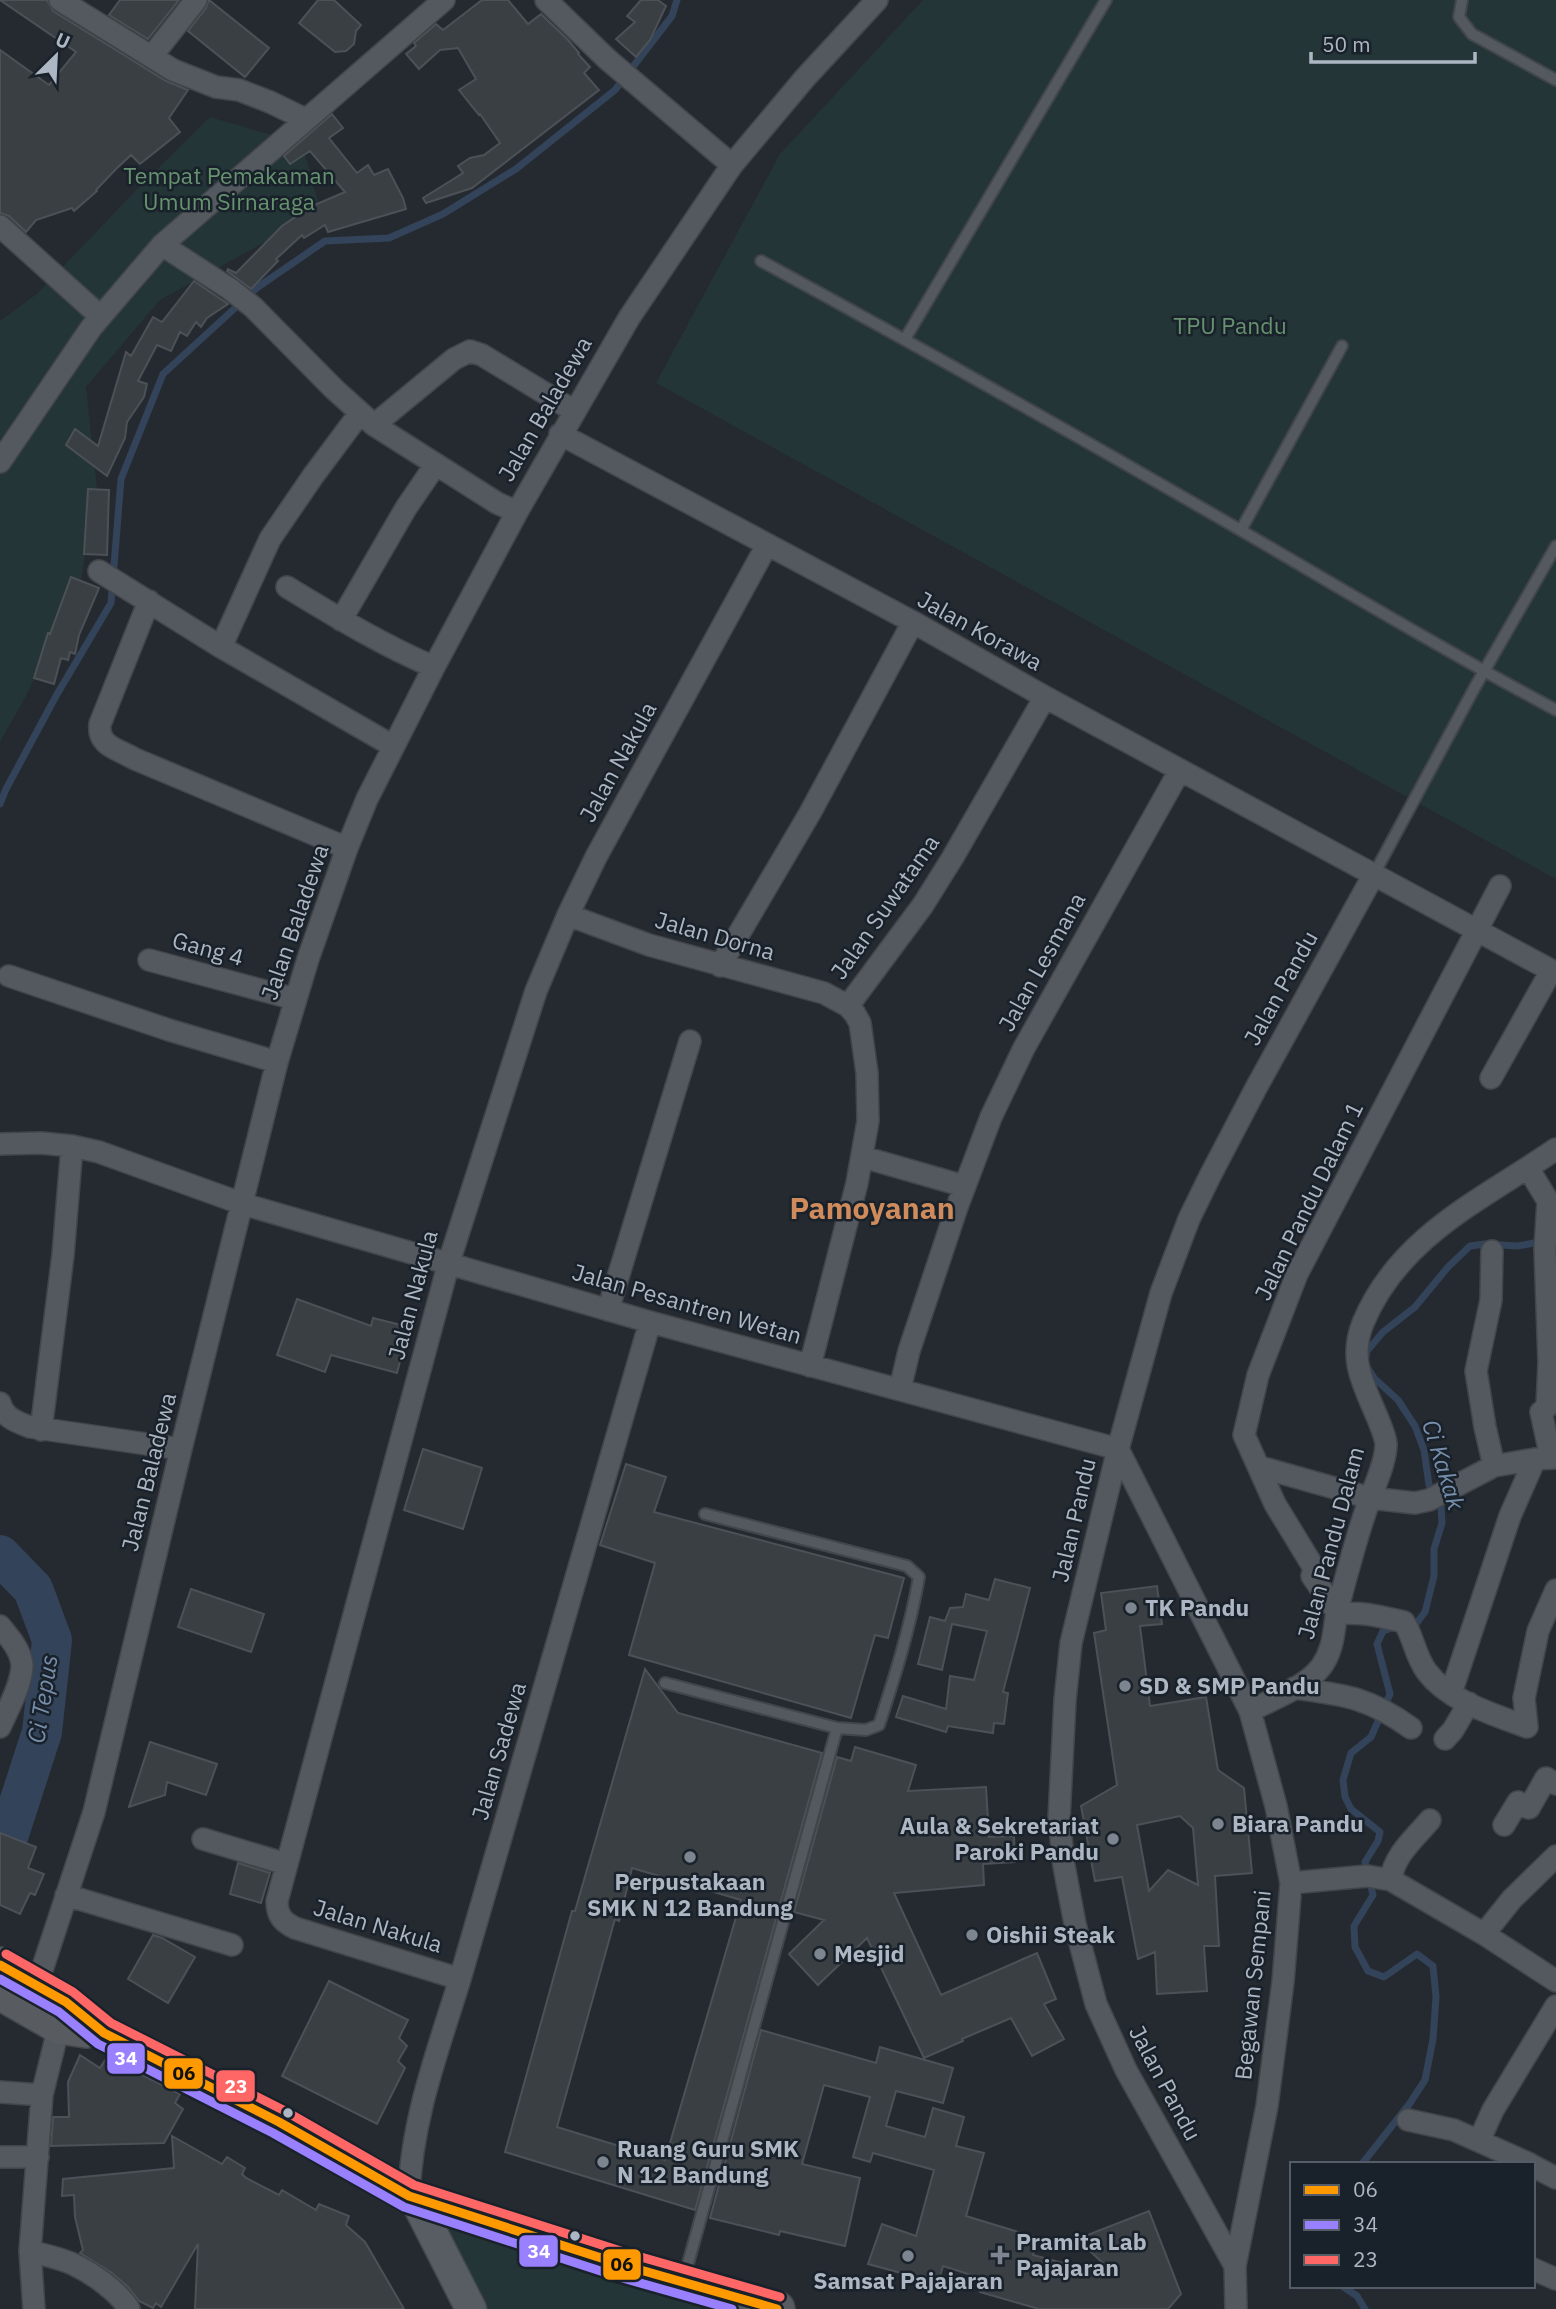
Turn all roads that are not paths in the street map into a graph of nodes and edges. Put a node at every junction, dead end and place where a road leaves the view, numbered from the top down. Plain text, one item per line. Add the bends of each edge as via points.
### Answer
1 (60, 0) edge
2 (196, 0) edge
3 (444, 0) edge
4 (546, 0) edge
5 (877, 0) edge
6 (1106, 0) edge
7 (1462, 0) edge
8 (84, 6) edge
9 (159, 47) dead end
10 (1556, 80) edge
11 (305, 119) junction
12 (732, 165) junction
13 (0, 226) edge
14 (162, 245) junction
15 (761, 261) dead end
16 (100, 316) junction
17 (905, 339) junction
18 (1342, 346) dead end
19 (574, 411) junction
20 (367, 419) junction
21 (560, 434) junction
22 (0, 462) edge
23 (436, 464) junction
24 (517, 512) junction
25 (1241, 530) junction
26 (767, 545) junction
27 (1556, 546) edge
28 (99, 571) dead end
29 (287, 587) dead end
30 (149, 601) junction
31 (341, 620) junction
32 (913, 622) junction
33 (221, 647) junction
34 (434, 667) junction
35 (1484, 672) junction
36 (1045, 697) junction
37 (1556, 710) edge
38 (393, 746) junction
39 (1180, 770) junction
40 (347, 848) junction
41 (1373, 876) junction
42 (1500, 886) dead end
43 (568, 915) junction
44 (1476, 929) junction
45 (149, 960) dead end
46 (720, 966) junction
47 (1554, 972) edge
48 (9, 976) dead end
49 (295, 999) junction
50 (848, 1006) junction
51 (690, 1041) dead end
52 (277, 1062) junction
53 (1491, 1078) dead end
54 (0, 1144) edge
55 (72, 1146) junction
56 (1556, 1149) edge
57 (863, 1157) junction
58 (1528, 1168) junction
59 (964, 1186) junction
60 (243, 1204) junction
61 (1492, 1251) dead end
62 (449, 1262) junction
63 (608, 1310) junction
64 (650, 1322) junction
65 (810, 1366) junction
66 (900, 1389) junction
67 (0, 1403) edge
68 (41, 1430) junction
69 (181, 1449) junction
70 (1118, 1449) junction
71 (1547, 1458) edge
72 (1494, 1466) junction
73 (1260, 1467) junction
74 (1370, 1498) junction
75 (705, 1514) dead end
76 (1556, 1590) edge
77 (1337, 1613) junction
78 (0, 1626) edge
79 (665, 1684) dead end
80 (1294, 1688) junction
81 (1460, 1698) junction
82 (1250, 1711) junction
83 (0, 1727) edge
84 (837, 1728) junction
85 (1411, 1728) dead end
86 (1444, 1739) dead end
87 (1556, 1784) edge
88 (1430, 1820) dead end
89 (1504, 1825) dead end
90 (203, 1839) dead end
91 (1556, 1856) edge
92 (286, 1864) junction
93 (1381, 1879) junction
94 (1291, 1883) junction
95 (66, 1895) junction
96 (1484, 1934) junction
97 (232, 1945) dead end
98 (0, 1965) edge
99 (460, 1979) junction
100 (1556, 1981) edge
101 (37, 1985) junction
102 (0, 1992) edge
103 (1556, 2006) edge
104 (59, 2026) junction
105 (103, 2033) junction
106 (0, 2092) edge
107 (43, 2095) junction
108 (1408, 2120) dead end
109 (1479, 2141) junction
110 (0, 2157) edge
111 (38, 2157) junction
112 (1524, 2162) edge
113 (1535, 2167) edge
114 (1556, 2178) edge
115 (409, 2196) junction
116 (30, 2251) junction
117 (1235, 2266) junction
118 (1535, 2270) edge
119 (1556, 2278) edge
120 (684, 2282) junction
121 (755, 2307) edge
122 (34, 2309) edge
123 (129, 2309) edge
124 (471, 2309) edge
125 (1236, 2309) edge

1 - 8 street
2 - 9 street
3 - 11 street
4 - 12 street via 607,59
5 - 12 street, Jalan Baladewa
6 - 17 lane
7 - 10 lane via 1459,17 1472,34
8 - 11 street via 173,70 216,87 239,90
11 - 14 street
12 - 19 street, Jalan Baladewa via 629,318
13 - 16 street
14 - 16 street
14 - 20 street via 253,307
15 - 17 lane
16 - 22 street
17 - 25 lane
18 - 25 lane
19 - 20 street via 470,351
19 - 21 street, Jalan Baladewa
20 - 23 street
20 - 33 street via 313,476 270,539
21 - 24 street, Jalan Baladewa
21 - 26 street, Jalan Korawa
23 - 24 street
23 - 31 street
24 - 34 street, Jalan Baladewa
25 - 35 lane
26 - 32 street, Jalan Korawa
26 - 43 street, Jalan Nakula
27 - 35 lane
28 - 30 street
29 - 31 street
30 - 33 street
30 - 40 street via 100,724 102,740 135,759
31 - 34 street
32 - 36 street, Jalan Korawa
32 - 46 street via 810,813
33 - 38 street
34 - 38 street, Jalan Baladewa
35 - 37 lane
35 - 41 lane
36 - 39 street, Jalan Korawa
36 - 50 street, Jalan Suwatama via 923,905
38 - 40 street, Jalan Baladewa
39 - 41 street, Jalan Korawa
39 - 59 street, Jalan Lesmana via 1024,1048
40 - 49 street, Jalan Baladewa
41 - 44 street
41 - 70 street, Jalan Pandu via 1189,1219 1143,1351
42 - 44 street, Jalan Pandu Dalam 1
43 - 46 street, Jalan Dorna
43 - 62 street, Jalan Nakula via 536,991
44 - 47 street
44 - 73 street, Jalan Pandu Dalam 1 via 1297,1274 1258,1375 1244,1435
45 - 49 street, Gang 4
46 - 50 street, Jalan Dorna via 824,993
47 - 53 street
48 - 52 street
49 - 52 street, Jalan Baladewa
50 - 57 street, Jalan Suwatama via 860,1023 867,1073
51 - 63 street
52 - 60 street, Jalan Baladewa
54 - 55 street, Jalan Pesantren Wetan
55 - 60 street, Jalan Pesantren Wetan
55 - 68 street
56 - 58 street, Jalan Pandu Dalam
57 - 59 street
57 - 65 street, Jalan Suwatama
58 - 71 street via 1548,1201 1549,1362 1547,1407 1541,1412
58 - 74 street, Jalan Pandu Dalam via 1430,1232 1393,1273 1370,1308 1355,1354 1386,1444
59 - 66 street, Jalan Lesmana
60 - 62 street, Jalan Pesantren Wetan
60 - 69 street, Jalan Baladewa
61 - 72 street via 1491,1300 1476,1371
62 - 63 street, Jalan Pesantren Wetan
62 - 92 street, Jalan Nakula
63 - 64 street, Jalan Pesantren Wetan
64 - 65 street, Jalan Pesantren Wetan
64 - 99 street, Jalan Sadewa
65 - 66 street, Jalan Pesantren Wetan
66 - 70 street, Jalan Pesantren Wetan
67 - 68 street via 11,1420
68 - 69 street
69 - 95 street, Jalan Baladewa via 94,1812
70 - 82 street, Begawan Sempani
70 - 117 street, Jalan Pandu via 1071,1643 1060,1762 1064,1866 1096,2004 1126,2070
71 - 72 street
71 - 81 street via 1510,1516
72 - 74 street via 1415,1503
73 - 74 street
73 - 77 street, Jalan Pandu Dalam 1 via 1275,1504 1314,1568 1312,1576
74 - 77 street, Jalan Pandu Dalam
75 - 84 lane via 907,1566 919,1577 903,1650 879,1725 866,1730
76 - 81 street via 1538,1631 1524,1698 1527,1727
77 - 80 street, Jalan Pandu Dalam via 1328,1656 1318,1671
77 - 81 street via 1368,1614 1407,1626 1427,1672
78 - 83 street via 15,1645 22,1665
79 - 84 lane
80 - 82 street, Jalan Pandu Dalam
80 - 85 street via 1372,1704
81 - 86 street via 1453,1730
82 - 94 street, Begawan Sempani
84 - 120 lane
87 - 89 street via 1546,1778 1529,1808 1518,1802
88 - 93 street
90 - 92 street
91 - 96 street
92 - 99 street, Jalan Nakula via 277,1909 285,1923
93 - 94 street
93 - 96 street
94 - 117 street, Begawan Sempani via 1267,2106
95 - 97 street
95 - 101 street, Jalan Baladewa
96 - 100 street
98 - 101 highway
99 - 115 street, Jalan Sadewa via 419,2114
101 - 105 highway
102 - 104 highway
103 - 109 street
104 - 105 highway
104 - 107 street
105 - 115 highway via 279,2122
106 - 107 street
107 - 111 street
108 - 109 street
109 - 112 street
110 - 111 street
111 - 116 street
113 - 114 street
115 - 120 highway
115 - 124 main road via 417,2203
116 - 122 street
116 - 123 street via 72,2263
117 - 125 street, Jalan Pandu
118 - 119 street
120 - 121 highway

